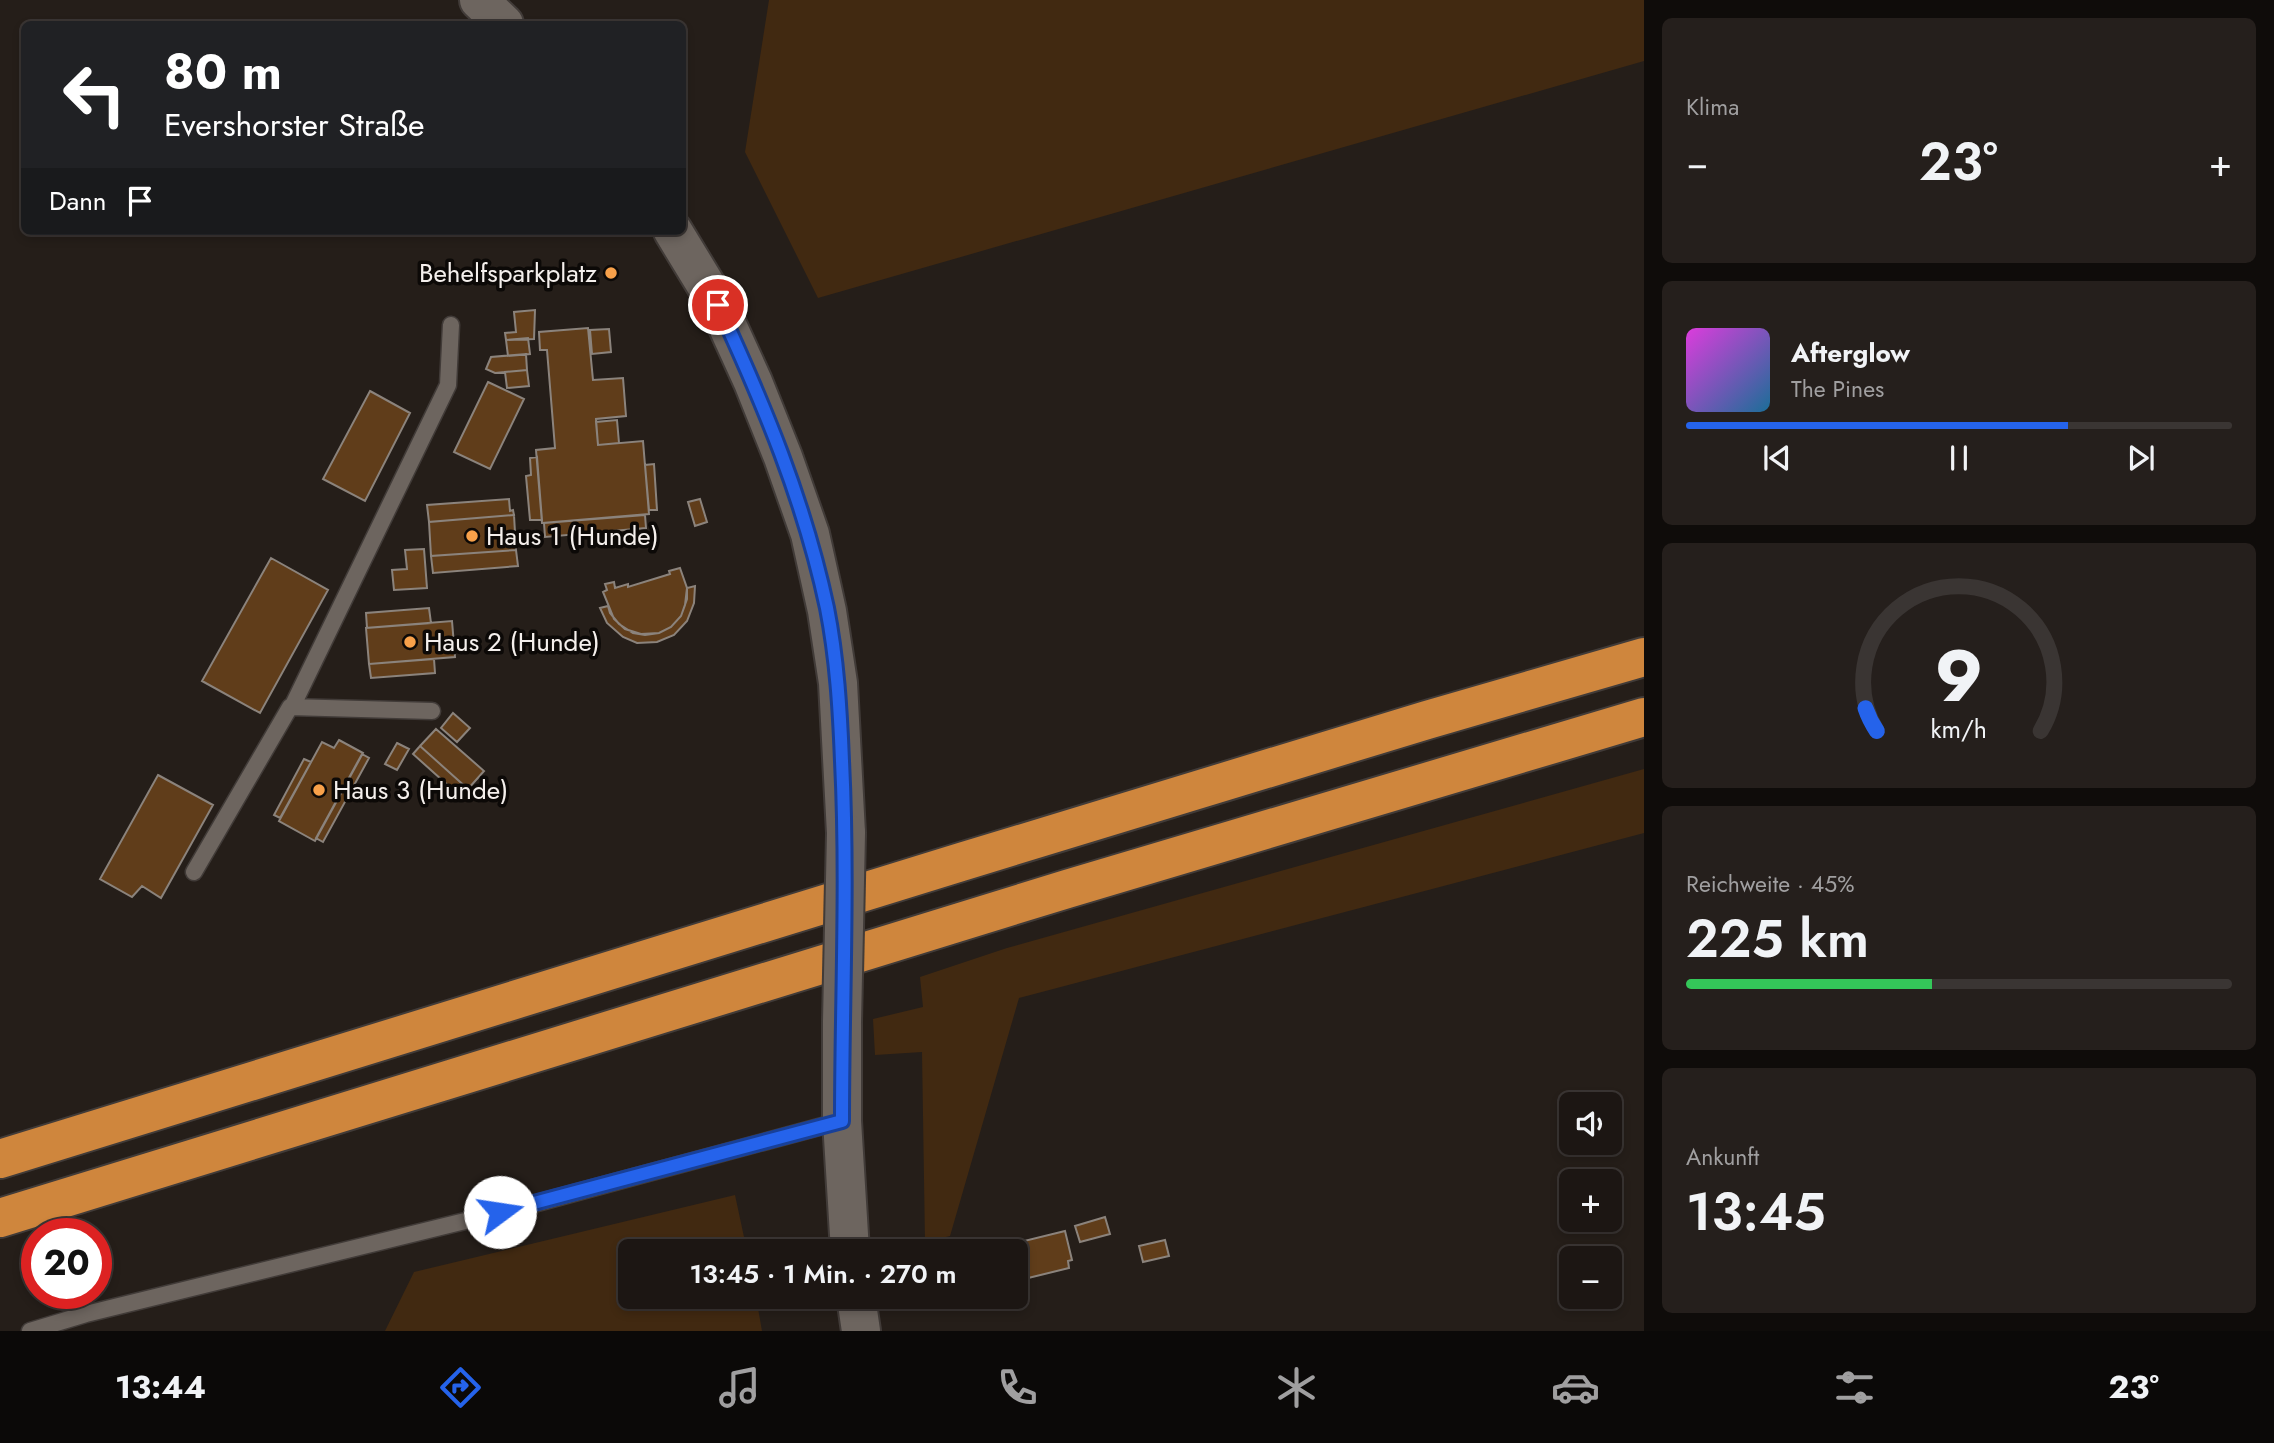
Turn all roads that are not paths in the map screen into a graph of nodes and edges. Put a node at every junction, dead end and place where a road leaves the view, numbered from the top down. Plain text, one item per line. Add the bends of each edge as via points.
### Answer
1 (479, 0) edge
2 (501, 21) edge
3 (675, 235) edge
4 (451, 325) dead end
5 (1644, 657) edge
6 (292, 708) junction
7 (432, 711) dead end
8 (1644, 717) edge
9 (194, 872) dead end
10 (842, 1121) junction
11 (0, 1159) edge
12 (0, 1218) edge
13 (849, 1239) edge
14 (858, 1309) edge
15 (30, 1331) edge
16 (861, 1331) edge

1 - 2 street
3 - 10 street, bridge via 718,305 783,457 810,534 827,611 838,683 846,833
4 - 6 lane via 448,385
5 - 11 highway
6 - 7 lane
6 - 9 lane
8 - 12 highway via 1054,893
10 - 13 street
10 - 15 lane
14 - 16 street

